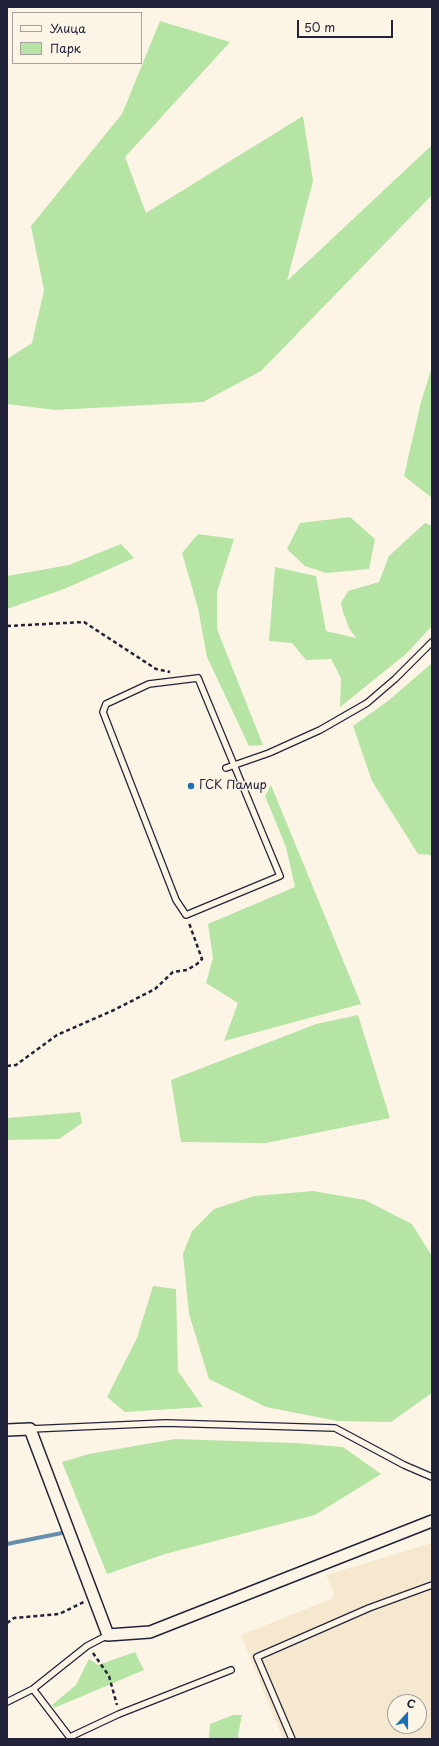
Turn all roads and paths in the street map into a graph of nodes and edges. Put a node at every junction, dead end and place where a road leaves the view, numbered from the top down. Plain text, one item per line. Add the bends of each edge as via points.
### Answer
1 (7, 626) edge
2 (432, 642) edge
3 (178, 673) dead end
4 (234, 765) junction
5 (226, 768) dead end
6 (186, 915) junction
7 (7, 1066) edge
8 (30, 1429) junction
9 (7, 1430) edge
10 (432, 1477) edge
11 (432, 1521) edge
12 (432, 1585) edge
13 (94, 1602) junction
14 (7, 1623) edge
15 (108, 1635) junction
16 (87, 1646) junction
17 (231, 1670) dead end
18 (33, 1689) junction
19 (7, 1702) edge
20 (119, 1714) junction
21 (71, 1738) edge
22 (292, 1739) edge

1 - 3 path via 84,622 156,669
2 - 4 lane via 395,679 366,703 320,730 279,749
4 - 5 lane
4 - 6 lane via 280,876
4 - 6 lane via 198,678 149,684 106,704 103,712 176,900
6 - 7 path via 202,959 197,964 187,970 173,972 155,989 57,1036 16,1065
8 - 9 street
8 - 10 lane via 166,1423 334,1428
8 - 13 street
11 - 15 street via 150,1632
12 - 22 lane via 369,1608 257,1657
13 - 14 path via 86,1600 59,1614 14,1618
13 - 15 street
15 - 16 lane
16 - 18 lane
16 - 20 path via 109,1676
17 - 20 lane
18 - 19 lane
18 - 21 lane
20 - 21 lane

